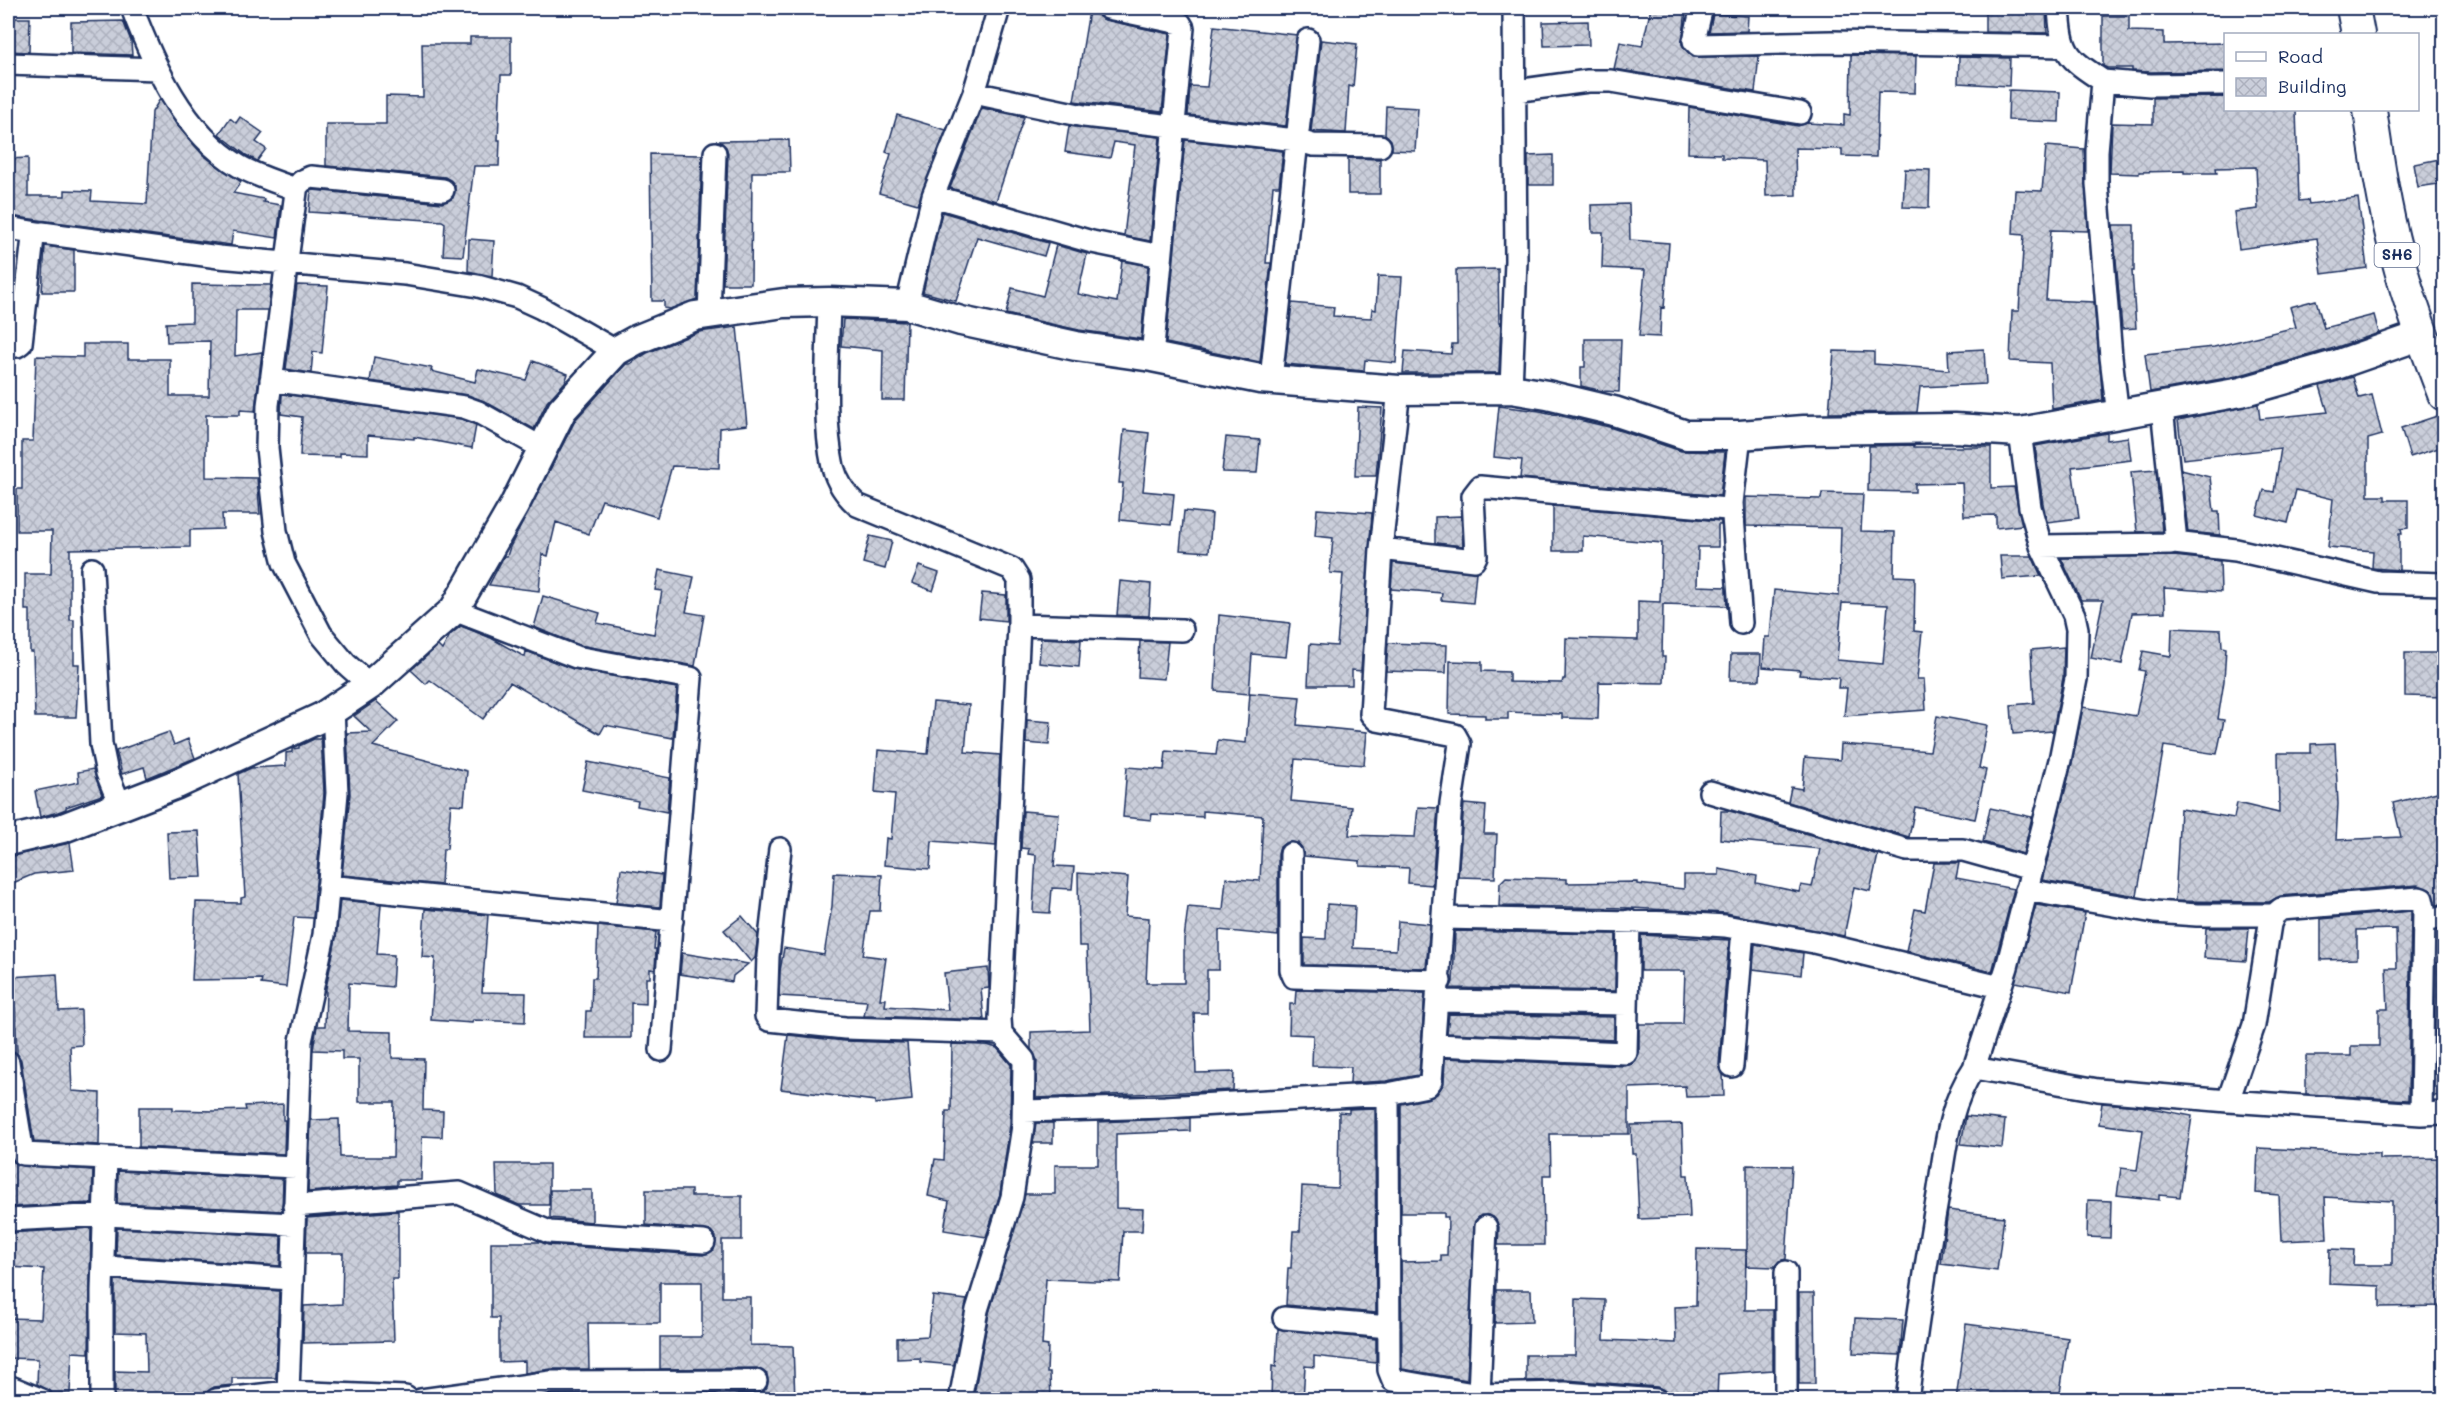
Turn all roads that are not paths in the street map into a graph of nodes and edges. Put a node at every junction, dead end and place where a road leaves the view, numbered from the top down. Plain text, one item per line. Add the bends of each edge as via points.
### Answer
1 (132, 8) edge
2 (999, 8) edge
3 (1108, 8) edge
4 (1514, 8) edge
5 (1699, 8) edge
6 (2059, 8) edge
7 (2353, 8) edge
8 (2358, 33) edge
9 (1308, 40) dead end
10 (2063, 46) junction
11 (8, 64) edge
12 (158, 69) junction
13 (2103, 81) junction
14 (2224, 84) edge
15 (1515, 91) junction
16 (974, 93) junction
17 (2370, 111) edge
18 (1800, 113) dead end
19 (1174, 125) junction
20 (1296, 140) junction
21 (1380, 146) dead end
22 (715, 153) dead end
23 (295, 189) junction
24 (443, 190) dead end
25 (933, 195) junction
26 (8, 228) edge
27 (38, 233) junction
28 (1161, 255) junction
29 (288, 263) junction
30 (829, 302) junction
31 (907, 305) junction
32 (709, 314) junction
33 (2422, 335) junction
34 (8, 346) edge
35 (616, 351) junction
36 (1152, 357) junction
37 (1271, 379) junction
38 (271, 381) junction
39 (1511, 389) junction
40 (1399, 390) junction
41 (2445, 394) edge
42 (2162, 408) junction
43 (2118, 416) junction
44 (2020, 432) junction
45 (1740, 435) junction
46 (542, 448) junction
47 (1732, 504) junction
48 (2174, 543) junction
49 (2041, 546) junction
50 (1380, 549) junction
51 (92, 569) dead end
52 (2445, 584) edge
53 (454, 610) junction
54 (1741, 623) dead end
55 (1019, 625) junction
56 (1182, 630) dead end
57 (370, 685) junction
58 (333, 710) junction
59 (1710, 792) dead end
60 (120, 805) junction
61 (8, 841) edge
62 (780, 849) dead end
63 (1290, 854) dead end
64 (2031, 869) junction
65 (328, 886) junction
66 (2026, 890) junction
67 (2274, 915) junction
68 (2445, 916) edge
69 (1444, 918) junction
70 (672, 921) junction
71 (1629, 921) junction
72 (2424, 922) junction
73 (1743, 929) junction
74 (2000, 987) junction
75 (1439, 991) junction
76 (1627, 1004) junction
77 (1000, 1033) junction
78 (1435, 1045) junction
79 (661, 1050) dead end
80 (8, 1062) edge
81 (1732, 1066) dead end
82 (1974, 1068) junction
83 (1388, 1094) junction
84 (2228, 1101) junction
85 (1024, 1111) junction
86 (2445, 1113) edge
87 (2421, 1114) junction
88 (15, 1153) edge
89 (106, 1158) junction
90 (296, 1167) junction
91 (105, 1215) junction
92 (294, 1215) junction
93 (8, 1220) edge
94 (1486, 1227) dead end
95 (704, 1242) dead end
96 (104, 1267) junction
97 (1786, 1272) dead end
98 (291, 1279) junction
99 (1284, 1317) dead end
100 (1389, 1327) junction
101 (756, 1381) dead end
102 (8, 1386) edge
103 (288, 1392) junction
104 (1478, 1397) edge
105 (1614, 1398) edge
106 (42, 1400) edge
107 (102, 1400) edge
108 (216, 1400) edge
109 (409, 1400) edge
110 (421, 1400) edge
111 (960, 1400) edge
112 (1656, 1400) edge
113 (1786, 1400) edge
114 (1907, 1400) edge

1 - 12 street
2 - 16 street
3 - 19 street via 1182,25
4 - 15 street
5 - 10 street via 1694,41 1698,45 1831,42
6 - 10 street
7 - 8 main road
9 - 20 street
10 - 13 street via 2076,64
11 - 12 street
12 - 23 street via 201,135 220,152 240,167
13 - 14 street
13 - 43 street via 2097,184
15 - 18 street via 1611,81
15 - 39 street via 1516,261
16 - 19 street via 1084,116
16 - 25 street
17 - 33 main road, SH6 via 2385,205
19 - 20 street
19 - 28 street
20 - 21 street via 1313,145
20 - 37 street
22 - 32 street
23 - 24 street via 311,177
23 - 29 street
25 - 28 street via 1122,250
25 - 31 street
26 - 27 street
27 - 29 street
27 - 34 street via 33,238 21,343
28 - 36 street
29 - 35 street via 405,274 478,286 541,308
29 - 38 street
30 - 31 street
30 - 32 street via 784,303
30 - 55 street via 828,427 834,469 841,485 858,505 1012,569 1019,580
31 - 36 street via 1076,346
32 - 35 street via 695,316
33 - 41 main road, SH6
33 - 42 street via 2241,392
35 - 46 street via 562,410
36 - 37 street
37 - 40 street
38 - 46 street via 464,407
38 - 57 street via 267,448 276,531 284,562 321,634
39 - 40 street
39 - 45 street via 1614,411 1686,435
40 - 50 street
42 - 43 street
42 - 48 street
43 - 44 street
44 - 45 street via 1955,428
44 - 49 street via 2030,507
45 - 47 street
46 - 53 street via 514,506
47 - 50 street via 1724,509 1480,487 1473,495 1474,560
47 - 54 street
48 - 49 street
48 - 52 street via 2236,550 2378,582
49 - 64 street via 2074,615 2078,655 2060,760
50 - 69 street via 1371,714 1377,720 1455,735 1460,744 1451,803
51 - 60 street via 101,744
53 - 57 street
53 - 70 street via 576,657 691,678
55 - 56 street
55 - 77 street
57 - 58 street
58 - 60 street via 177,784
58 - 65 street via 337,793
59 - 64 street via 1907,850 1963,850
60 - 61 street via 63,828
62 - 77 street via 768,956 769,1020 845,1028
63 - 75 street via 1294,977
64 - 66 street
65 - 70 street
65 - 90 street via 324,935 301,1041
66 - 67 street via 2154,912
66 - 74 street
67 - 72 street via 2281,909 2419,898 2424,903
67 - 84 street via 2253,1026
68 - 72 street
69 - 71 street
69 - 75 street
70 - 79 street
71 - 73 street
71 - 76 street
72 - 87 street
73 - 74 street
73 - 81 street
74 - 82 street
75 - 76 street
75 - 78 street
76 - 78 street via 1625,1053
77 - 85 street via 1024,1060
78 - 83 street via 1429,1083
80 - 88 street
82 - 84 street via 2098,1090
82 - 114 street via 1953,1109 1923,1276
83 - 85 street
83 - 100 street
84 - 87 street
85 - 111 street via 1012,1197 977,1310
86 - 87 street
88 - 89 street
89 - 90 street
89 - 91 street
90 - 92 street
91 - 92 street
91 - 93 street
91 - 96 street
92 - 95 street via 453,1192 549,1232
92 - 98 street
94 - 104 street
96 - 98 street
96 - 107 street
97 - 113 street
98 - 103 street
99 - 100 street
100 - 104 street via 1389,1374 1393,1380
101 - 110 street via 550,1382
102 - 106 street
103 - 108 street
103 - 109 street
104 - 105 street via 1565,1394
105 - 112 street

